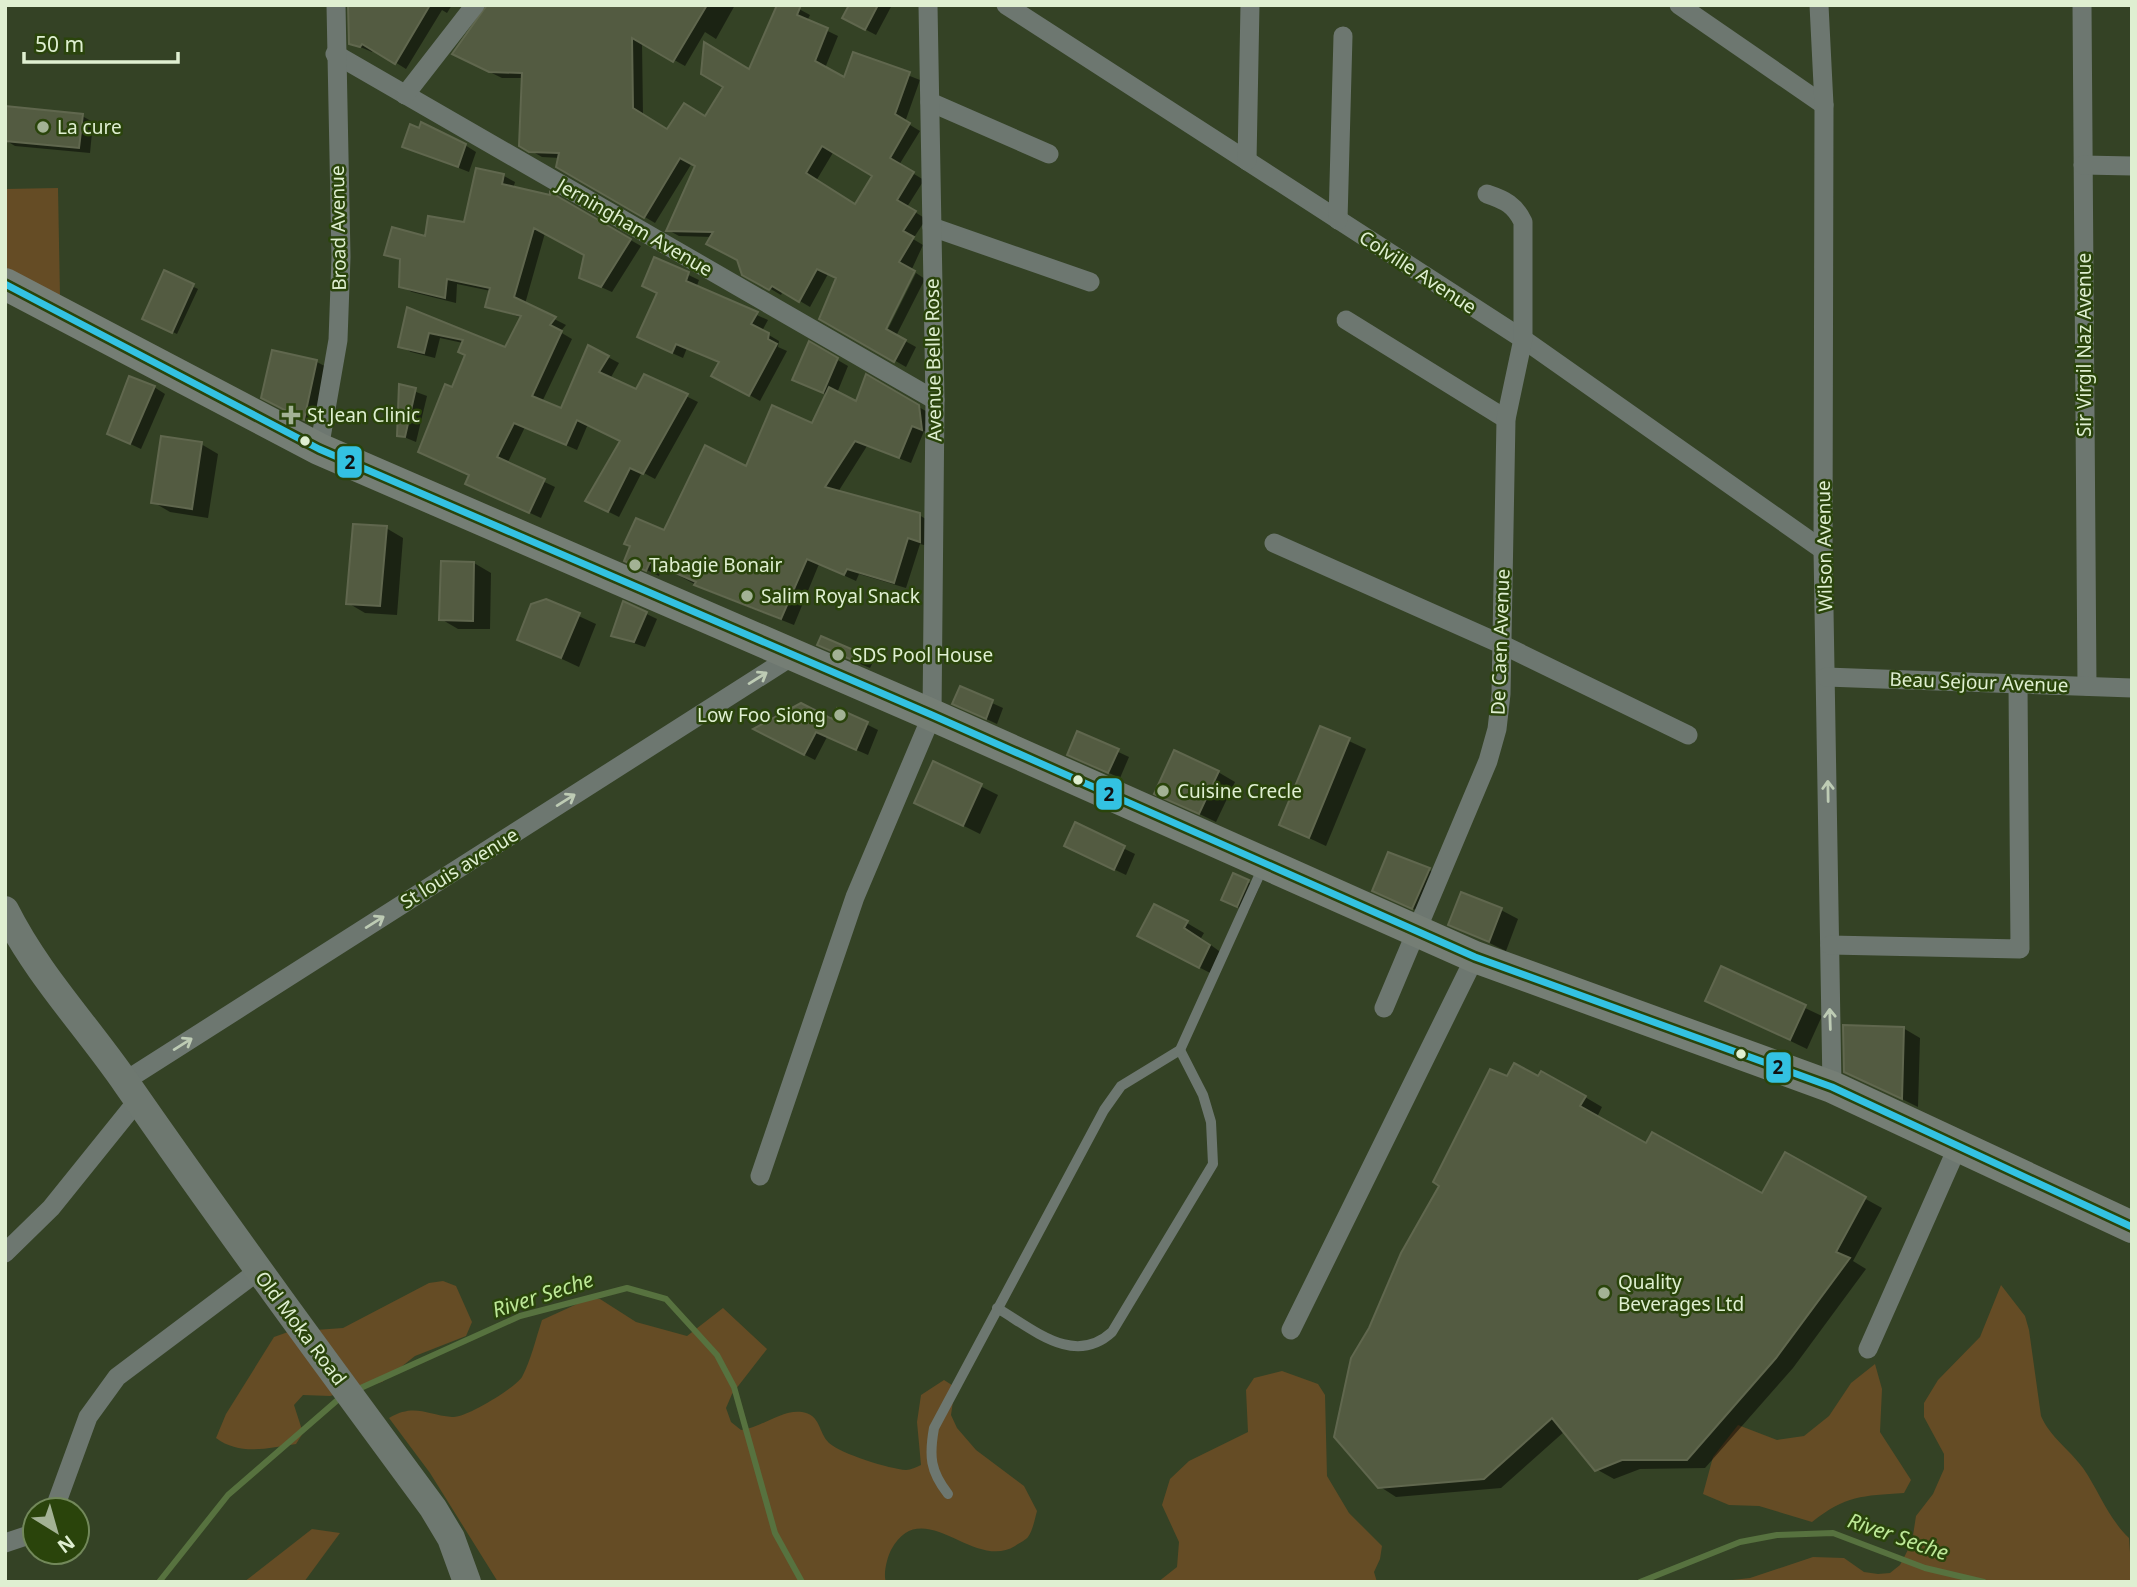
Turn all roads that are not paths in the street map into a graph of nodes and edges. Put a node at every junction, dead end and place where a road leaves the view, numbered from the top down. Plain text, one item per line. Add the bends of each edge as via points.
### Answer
1 (337, 5) edge
2 (475, 5) edge
3 (928, 5) edge
4 (1006, 5) edge
5 (1250, 5) edge
6 (1679, 5) edge
7 (1819, 5) edge
8 (2082, 5) edge
9 (1343, 36) dead end
10 (335, 54) junction
11 (405, 94) junction
12 (930, 102) junction
13 (1824, 105) junction
14 (1049, 154) dead end
15 (1247, 162) junction
16 (2083, 164) junction
17 (2132, 166) edge
18 (1487, 194) dead end
19 (1338, 220) junction
20 (932, 227) junction
21 (1090, 282) dead end
22 (5, 284) edge
23 (1346, 320) dead end
24 (1523, 339) junction
25 (935, 400) junction
26 (1506, 419) junction
27 (319, 449) junction
28 (1274, 543) dead end
29 (1823, 550) junction
30 (1501, 643) junction
31 (794, 655) junction
32 (1826, 677) junction
33 (2018, 684) junction
34 (2087, 686) junction
35 (2132, 688) edge
36 (932, 715) junction
37 (1688, 735) dead end
38 (1264, 863) junction
39 (5, 910) edge
40 (1418, 931) junction
41 (1830, 945) junction
42 (1475, 957) junction
43 (1384, 1008) dead end
44 (1180, 1050) junction
45 (1832, 1087) junction
46 (131, 1090) junction
47 (1958, 1146) junction
48 (760, 1176) dead end
49 (2132, 1227) edge
50 (5, 1253) edge
51 (258, 1271) junction
52 (997, 1308) junction
53 (1291, 1330) dead end
54 (1868, 1349) dead end
55 (948, 1494) dead end
56 (59, 1496) edge
57 (467, 1582) edge

1 - 10 street, Broad Avenue
2 - 11 street
3 - 12 street, Avenue Belle Rose
4 - 15 street, Colville Avenue
5 - 15 street
6 - 13 street
7 - 13 street, Wilson Avenue
8 - 16 street, Sir Virgil Naz Avenue
9 - 19 street
10 - 11 street, Jerningham Avenue
10 - 27 street, Broad Avenue via 341,257 338,340
11 - 25 street, Jerningham Avenue
12 - 14 street
12 - 20 street, Avenue Belle Rose
13 - 29 street, Wilson Avenue
15 - 19 street, Colville Avenue
16 - 17 street
16 - 34 street, Sir Virgil Naz Avenue
18 - 24 street, De Caen Avenue via 1506,201 1523,222
19 - 24 street, Colville Avenue
20 - 21 street
20 - 25 street, Avenue Belle Rose
22 - 27 main road
23 - 26 street
24 - 26 street, De Caen Avenue
24 - 29 street, Colville Avenue
25 - 36 street, Avenue Belle Rose
26 - 30 street, De Caen Avenue
27 - 31 main road
28 - 30 street
29 - 32 street, Wilson Avenue
30 - 37 street
30 - 40 street, De Caen Avenue via 1501,694 1488,761
31 - 36 main road
46 -> 31 street, St louis avenue
32 - 33 street, Beau Sejour Avenue
41 -> 32 street, Wilson Avenue
33 - 34 street, Beau Sejour Avenue
33 - 41 street via 2020,949
34 - 35 street, Beau Sejour Avenue
36 - 38 main road
36 - 48 street via 855,897
38 - 40 main road
38 - 44 lane
39 - 46 street, Old Moka Road via 25,950
40 - 42 main road
40 - 43 street, De Caen Avenue
45 -> 41 street, Wilson Avenue
42 - 45 main road
42 - 53 street
44 - 52 lane via 1121,1086
44 - 52 lane via 1207,1109 1213,1164 1112,1332 1094,1346 1079,1348 1058,1343
45 - 47 main road
46 - 50 street, St louis avenue via 51,1209
46 - 51 street, Old Moka Road
47 - 49 main road
47 - 54 street
51 - 56 street via 117,1377 88,1417
51 - 57 street, Old Moka Road via 433,1508 451,1538
52 - 55 lane via 934,1428 930,1465

